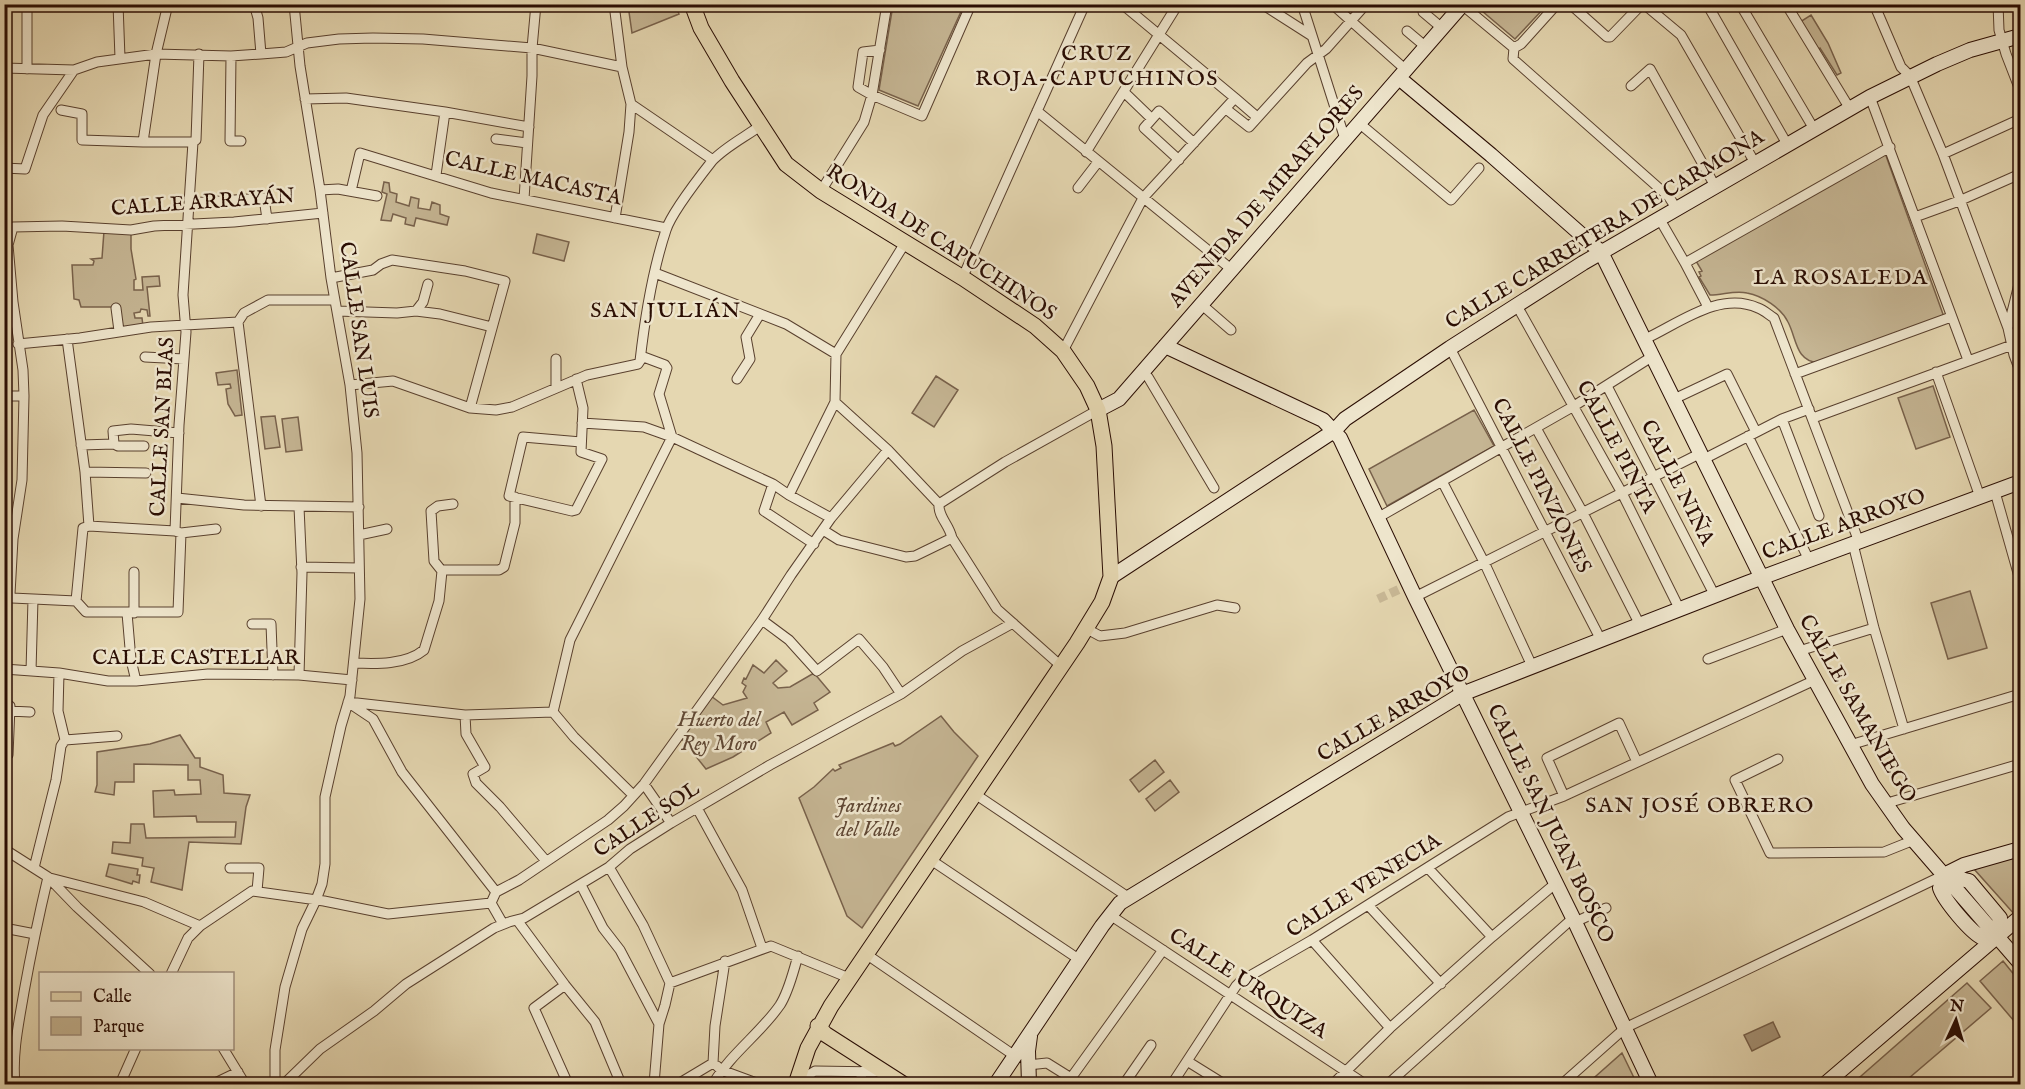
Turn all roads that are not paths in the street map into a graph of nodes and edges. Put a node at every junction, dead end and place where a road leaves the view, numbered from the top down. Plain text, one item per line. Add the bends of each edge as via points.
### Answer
1 (27, 4) edge
2 (118, 4) edge
3 (168, 4) edge
4 (254, 4) edge
5 (294, 4) edge
6 (536, 4) edge
7 (614, 4) edge
8 (692, 4) edge
9 (887, 4) edge
10 (971, 4) edge
11 (1085, 4) edge
12 (1122, 4) edge
13 (1178, 4) edge
14 (1262, 4) edge
15 (1302, 4) edge
16 (1332, 4) edge
17 (1366, 4) edge
18 (1557, 4) edge
19 (1570, 4) edge
20 (1643, 4) edge
21 (1707, 4) edge
22 (1740, 4) edge
23 (1786, 4) edge
24 (1874, 4) edge
25 (1998, 4) edge
26 (1462, 5) edge
27 (1423, 12) dead end
28 (1351, 21) junction
29 (1442, 28) junction
30 (1407, 30) dead end
31 (1159, 34) junction
32 (1312, 36) junction
33 (2020, 36) edge
34 (2002, 40) junction
35 (1426, 46) junction
36 (298, 47) junction
37 (532, 48) junction
38 (1514, 48) junction
39 (880, 50) junction
40 (156, 54) junction
41 (199, 54) junction
42 (261, 54) junction
43 (1318, 55) junction
44 (231, 56) junction
45 (120, 58) junction
46 (622, 67) junction
47 (4, 68) edge
48 (27, 69) junction
49 (74, 70) junction
50 (1402, 74) junction
51 (1910, 76) junction
52 (1631, 86) dead end
53 (2020, 90) edge
54 (1124, 92) junction
55 (872, 94) junction
56 (1870, 97) junction
57 (1235, 98) junction
58 (305, 99) junction
59 (631, 104) junction
60 (1226, 109) junction
61 (1850, 109) junction
62 (61, 110) dead end
63 (1037, 111) junction
64 (445, 112) junction
65 (1257, 117) junction
66 (1152, 119) junction
67 (2020, 119) edge
68 (1359, 123) junction
69 (760, 126) junction
70 (529, 127) junction
71 (1814, 129) junction
72 (496, 139) dead end
73 (1345, 139) junction
74 (241, 141) dead end
75 (143, 142) junction
76 (193, 142) junction
77 (527, 142) junction
78 (1194, 143) junction
79 (1787, 144) junction
80 (1890, 147) junction
81 (1086, 152) junction
82 (1943, 154) junction
83 (713, 160) junction
84 (1179, 160) junction
85 (1098, 162) junction
86 (1755, 163) junction
87 (4, 168) edge
88 (1479, 168) dead end
89 (2020, 174) edge
90 (436, 175) junction
91 (1715, 186) junction
92 (1078, 188) dead end
93 (320, 189) junction
94 (351, 191) junction
95 (821, 191) junction
96 (377, 196) dead end
97 (1143, 198) junction
98 (524, 199) junction
99 (1959, 201) junction
100 (190, 202) junction
101 (1676, 208) junction
102 (323, 213) junction
103 (1915, 217) junction
104 (615, 218) junction
105 (1659, 218) junction
106 (267, 219) junction
107 (188, 224) junction
108 (666, 228) junction
109 (905, 243) junction
110 (6, 245) edge
111 (1601, 252) junction
112 (1685, 263) junction
113 (1231, 269) junction
114 (966, 270) dead end
115 (655, 273) junction
116 (331, 278) junction
117 (2020, 280) edge
118 (428, 284) dead end
119 (335, 300) junction
120 (1201, 304) junction
121 (1516, 304) junction
122 (1708, 307) junction
123 (116, 308) dead end
124 (337, 311) junction
125 (416, 311) junction
126 (760, 314) junction
127 (1951, 317) junction
128 (238, 322) junction
129 (186, 326) junction
130 (492, 327) junction
131 (2008, 328) junction
132 (1231, 330) dead end
133 (119, 331) junction
134 (67, 339) junction
135 (1645, 339) junction
136 (18, 344) junction
137 (2012, 345) junction
138 (1165, 346) junction
139 (1450, 348) junction
140 (1062, 351) junction
141 (836, 354) junction
142 (641, 356) junction
143 (1653, 356) junction
144 (145, 357) dead end
145 (184, 359) junction
146 (556, 359) dead end
147 (1968, 360) junction
148 (2020, 367) edge
149 (1936, 372) junction
150 (1796, 374) junction
151 (1148, 377) dead end
152 (576, 379) junction
153 (737, 379) dead end
154 (350, 385) junction
155 (1607, 386) junction
156 (556, 387) junction
157 (4, 396) edge
158 (24, 396) junction
159 (1674, 399) junction
160 (835, 402) junction
161 (1574, 406) junction
162 (470, 408) junction
163 (1098, 410) junction
164 (1811, 414) junction
165 (1782, 419) junction
166 (582, 423) junction
167 (1536, 428) junction
168 (1334, 431) junction
169 (179, 433) junction
170 (1752, 434) junction
171 (672, 437) junction
172 (581, 442) junction
173 (114, 444) junction
174 (81, 445) junction
175 (144, 446) dead end
176 (1502, 447) junction
177 (888, 450) junction
178 (1702, 456) junction
179 (85, 472) junction
180 (146, 473) dead end
181 (1654, 477) junction
182 (1442, 481) junction
183 (2020, 482) edge
184 (773, 484) junction
185 (1214, 488) dead end
186 (1995, 492) junction
187 (1622, 493) junction
188 (789, 495) junction
189 (514, 497) junction
190 (1980, 497) junction
191 (177, 498) junction
192 (453, 504) dead end
193 (939, 504) junction
194 (261, 506) junction
195 (299, 507) junction
196 (359, 507) junction
197 (1583, 513) junction
198 (1819, 516) dead end
199 (1379, 517) junction
200 (831, 518) junction
201 (89, 526) junction
202 (216, 529) dead end
203 (387, 529) dead end
204 (824, 530) junction
205 (178, 532) junction
206 (1545, 532) junction
207 (359, 535) junction
208 (952, 538) junction
209 (1856, 543) junction
210 (814, 544) junction
211 (1809, 560) junction
212 (1484, 562) junction
213 (302, 567) junction
214 (359, 568) junction
215 (442, 571) junction
216 (134, 572) dead end
217 (1116, 574) junction
218 (2020, 574) edge
219 (1762, 577) junction
220 (1409, 590) junction
221 (7, 593) edge
222 (1715, 596) junction
223 (33, 599) junction
224 (76, 601) junction
225 (1235, 608) dead end
226 (1680, 610) junction
227 (130, 613) junction
228 (762, 620) junction
229 (1013, 623) junction
230 (252, 624) dead end
231 (1640, 625) junction
232 (1874, 628) junction
233 (1087, 629) junction
234 (1787, 629) junction
235 (1600, 640) junction
236 (1798, 651) junction
237 (1708, 659) dead end
238 (354, 663) junction
239 (1061, 666) junction
240 (1532, 666) junction
241 (4, 669) edge
242 (31, 671) junction
243 (59, 673) junction
244 (273, 675) junction
245 (299, 675) junction
246 (352, 680) junction
247 (1815, 680) junction
248 (136, 681) junction
249 (900, 694) junction
250 (1462, 694) junction
251 (2020, 694) edge
252 (347, 706) junction
253 (8, 708) edge
254 (30, 712) dead end
255 (554, 712) junction
256 (465, 715) junction
257 (1904, 729) junction
258 (117, 736) dead end
259 (65, 740) junction
260 (1850, 745) junction
261 (8, 755) dead end
262 (1778, 759) dead end
263 (1637, 762) junction
264 (2020, 764) edge
265 (644, 784) junction
266 (975, 794) junction
267 (633, 795) junction
268 (1564, 796) junction
269 (1884, 804) junction
270 (697, 808) junction
271 (1521, 813) junction
272 (671, 823) junction
273 (1914, 840) junction
274 (4, 849) edge
275 (2020, 849) edge
276 (931, 860) junction
277 (546, 861) junction
278 (609, 867) junction
279 (34, 868) junction
280 (230, 868) dead end
281 (1428, 868) junction
282 (1944, 875) junction
283 (48, 877) junction
284 (1556, 883) junction
285 (581, 885) junction
286 (257, 891) junction
287 (496, 892) junction
288 (1128, 897) junction
289 (316, 900) junction
290 (491, 903) junction
291 (1368, 905) junction
292 (1606, 908) dead end
293 (1110, 915) junction
294 (2020, 917) edge
295 (517, 920) junction
296 (1574, 920) junction
297 (200, 926) junction
298 (499, 926) junction
299 (4, 928) edge
300 (1974, 930) junction
301 (35, 934) junction
302 (1492, 937) junction
303 (1997, 938) junction
304 (1312, 940) junction
305 (762, 948) junction
306 (1163, 950) junction
307 (1981, 951) junction
308 (866, 954) junction
309 (798, 956) junction
310 (1080, 960) junction
311 (725, 961) junction
312 (2020, 963) edge
313 (148, 972) edge
314 (172, 972) edge
315 (849, 978) junction
316 (670, 983) junction
317 (1441, 984) junction
318 (565, 986) junction
319 (1231, 996) junction
320 (659, 1024) junction
321 (1390, 1028) junction
322 (1625, 1028) junction
323 (821, 1030) junction
324 (1032, 1030) junction
325 (1151, 1045) dead end
326 (135, 1050) edge
327 (224, 1050) edge
328 (1012, 1060) junction
329 (9, 1061) edge
330 (1187, 1061) junction
331 (713, 1063) junction
332 (721, 1070) junction
333 (863, 1071) junction
334 (238, 1072) junction
335 (882, 1072) junction
336 (1347, 1072) junction
337 (1028, 1075) edge
338 (802, 1076) edge
339 (15, 1084) edge
340 (121, 1084) edge
341 (213, 1084) edge
342 (245, 1084) edge
343 (275, 1084) edge
344 (284, 1084) edge
345 (568, 1084) edge
346 (621, 1084) edge
347 (654, 1084) edge
348 (678, 1084) edge
349 (713, 1084) edge
350 (759, 1084) edge
351 (806, 1084) edge
352 (858, 1084) edge
353 (903, 1084) edge
354 (996, 1084) edge
355 (1124, 1084) edge
356 (1172, 1084) edge
357 (1224, 1084) edge
358 (1333, 1084) edge
359 (1365, 1084) edge
360 (1388, 1084) edge
361 (1562, 1084) edge
362 (1651, 1084) edge
363 (1825, 1084) edge

1 - 48 street
2 - 45 street
3 - 40 street
4 - 42 street
5 - 36 street, CALLE SAN LUIS
6 - 37 street
7 - 46 street
8 - 69 main road, RONDA DE CAPUCHINOS via 701,28
9 - 39 street
10 - 55 street via 922,116
11 - 63 street
12 - 31 street
13 - 31 street
14 - 32 street
15 - 32 street
16 - 28 street
17 - 28 street
18 - 38 street
19 - 20 street via 1610,37
20 - 86 street via 1681,35
21 - 79 street
22 - 71 street
23 - 61 street
24 - 51 street via 1901,67
25 - 34 street
26 - 29 main road, AVENIDA DE MIRAFLORES
26 - 38 street
27 - 29 street
28 - 43 street
28 - 50 street
29 - 35 main road, AVENIDA DE MIRAFLORES
30 - 35 street
31 - 54 street
31 - 57 street
32 - 43 street
33 - 34 main road, CALLE CARRETERA DE CARMONA
34 - 51 main road, CALLE CARRETERA DE CARMONA
34 - 53 street
35 - 50 main road, AVENIDA DE MIRAFLORES
36 - 37 street via 339,39 373,38
36 - 42 street
36 - 58 street, CALLE SAN LUIS
37 - 46 street
37 - 70 street
38 - 101 street via 1513,59 1669,197
39 - 55 street
39 - 55 street via 863,52 858,87
40 - 41 street
40 - 45 street
40 - 75 street
41 - 44 street
41 - 76 street, CALLE SAN BLAS
42 - 44 street
43 - 65 street
43 - 73 street
44 - 74 street via 230,141
45 - 49 street
46 - 59 street
47 - 48 street
48 - 49 street
49 - 87 street via 43,115 25,169
50 - 68 main road, AVENIDA DE MIRAFLORES
50 - 111 main road
51 - 56 main road, CALLE CARRETERA DE CARMONA
51 - 82 street
52 - 91 street via 1650,69
54 - 66 street
54 - 81 street
55 - 95 street via 864,122
56 - 61 main road, CALLE CARRETERA DE CARMONA
56 - 80 street
57 - 60 street
57 - 65 street
58 - 64 street via 346,98
58 - 93 street, CALLE SAN LUIS
59 - 83 street
59 - 104 street
60 - 65 street via 1248,127
60 - 78 street
61 - 71 main road, CALLE CARRETERA DE CARMONA
62 - 75 street via 82,114 82,140
63 - 81 street
63 - 114 street
64 - 70 street
64 - 90 street
66 - 78 street via 1159,111
66 - 84 street via 1144,128
67 - 82 street
68 - 73 main road, AVENIDA DE MIRAFLORES
68 - 88 street via 1451,200
69 - 83 street
69 - 95 main road, RONDA DE CAPUCHINOS via 786,164
70 - 77 street
71 - 79 main road, CALLE CARRETERA DE CARMONA
72 - 77 street
73 - 113 main road, AVENIDA DE MIRAFLORES
75 - 76 street
76 - 100 street, CALLE SAN BLAS
77 - 98 street
78 - 84 street
79 - 86 main road, CALLE CARRETERA DE CARMONA
80 - 103 street
80 - 112 street
81 - 85 street
82 - 99 street
83 - 108 street
84 - 97 street
85 - 92 street
85 - 97 street
86 - 91 main road, CALLE CARRETERA DE CARMONA
89 - 99 street
90 - 94 street, CALLE MACASTA via 360,153
90 - 98 street, CALLE MACASTA
91 - 101 main road, CALLE CARRETERA DE CARMONA
93 - 94 street
93 - 102 street, CALLE SAN LUIS
94 - 96 street
95 - 109 main road, RONDA DE CAPUCHINOS
97 - 113 street
97 - 140 street
98 - 104 street, CALLE MACASTA
99 - 103 street
99 - 131 street
100 - 106 street via 264,198
100 - 107 street, CALLE SAN BLAS
101 - 105 main road, CALLE CARRETERA DE CARMONA
102 - 106 street, CALLE ARRAYÁN
102 - 116 street, CALLE SAN LUIS
103 - 127 street
104 - 108 street, CALLE MACASTA
105 - 111 main road, CALLE CARRETERA DE CARMONA
105 - 112 street
106 - 107 street, CALLE ARRAYÁN
107 - 110 street, CALLE ARRAYÁN via 131,230 13,227
107 - 129 street, CALLE SAN BLAS via 183,295
108 - 115 street
109 - 140 main road, RONDA DE CAPUCHINOS via 1035,326
109 - 141 street
110 - 136 street
111 - 121 main road, CALLE CARRETERA DE CARMONA
111 - 135 main road, CALLE SAMANIEGO
112 - 122 street
113 - 120 main road, AVENIDA DE MIRAFLORES
115 - 126 street
115 - 142 street
116 - 119 street, CALLE SAN LUIS
116 - 130 street via 373,270 392,260 505,281
117 - 131 street
118 - 125 street
119 - 124 street, CALLE SAN LUIS
119 - 128 street via 268,300 244,313
120 - 132 street
120 - 138 main road, AVENIDA DE MIRAFLORES
121 - 139 main road, CALLE CARRETERA DE CARMONA
121 - 161 street, CALLE PINTA
122 - 135 street
122 - 150 street via 1744,303 1774,318
123 - 133 street
124 - 125 street
124 - 154 street, CALLE SAN LUIS
125 - 130 street
126 - 141 street via 786,324
126 - 153 street via 746,338 750,359
127 - 147 street
127 - 150 street
128 - 129 street
128 - 194 street
129 - 133 street
129 - 145 street, CALLE SAN BLAS
130 - 162 street
131 - 137 street
133 - 134 street
134 - 136 street
134 - 174 street
135 - 143 main road, CALLE SAMANIEGO
136 - 158 street
137 - 147 street
137 - 148 street
138 - 163 main road, AVENIDA DE MIRAFLORES via 1119,399
138 - 168 main road, CALLE SAN JUAN BOSCO via 1323,420
139 - 168 main road, CALLE CARRETERA DE CARMONA via 1345,419
139 - 176 street, CALLE PINZONES
140 - 163 main road, RONDA DE CAPUCHINOS via 1087,386
141 - 160 street
142 - 152 street via 638,364
142 - 171 street via 667,368 659,394
143 - 155 street
143 - 159 main road, CALLE SAMANIEGO
144 - 145 street
145 - 169 street, CALLE SAN BLAS
146 - 156 street
147 - 149 street
149 - 164 street
149 - 190 street
150 - 164 street
151 - 185 street
152 - 156 street
152 - 166 street via 583,408
154 - 162 street via 393,381
154 - 196 street, CALLE SAN LUIS
155 - 161 street
155 - 181 street, CALLE NIÑA
156 - 162 street via 504,409
157 - 158 street
158 - 221 street via 22,480
159 - 170 street via 1726,374
159 - 178 main road, CALLE SAMANIEGO
160 - 177 street
160 - 188 street
161 - 167 street
161 - 187 street, CALLE PINTA
163 - 193 street
163 - 217 main road, RONDA DE CAPUCHINOS
164 - 165 street
164 - 209 street
165 - 170 street
165 - 198 street
166 - 171 street via 644,427
166 - 172 street
167 - 176 street
167 - 197 street
168 - 199 main road, CALLE SAN JUAN BOSCO
168 - 217 main road, CALLE CARRETERA DE CARMONA
169 - 173 street via 114,431
169 - 191 street, CALLE SAN BLAS
170 - 178 street
170 - 211 street
171 - 184 street
171 - 255 street via 570,640
172 - 189 street via 523,437 508,495
172 - 189 street via 582,454 602,459 576,510
173 - 174 street
173 - 175 street
174 - 179 street
176 - 182 street
176 - 206 street, CALLE PINZONES
177 - 193 street
177 - 200 street
178 - 181 street
178 - 219 main road, CALLE SAMANIEGO via 1730,521
179 - 180 street
179 - 201 street
181 - 187 street
181 - 222 street, CALLE NIÑA
182 - 199 street
182 - 212 street
183 - 186 main road, CALLE ARROYO
184 - 188 street
184 - 210 street via 764,511
186 - 190 main road, CALLE ARROYO
186 - 218 street
187 - 197 street
187 - 226 street, CALLE PINTA
188 - 200 street
189 - 215 street via 515,523 504,567
190 - 209 main road, CALLE ARROYO
191 - 194 street
191 - 205 street, CALLE SAN BLAS
192 - 215 street via 431,511 434,561
193 - 208 street via 938,513
194 - 195 street
195 - 196 street
195 - 213 street
196 - 207 street, CALLE SAN LUIS
197 - 206 street
197 - 231 street
199 - 220 main road, CALLE SAN JUAN BOSCO
200 - 204 street
201 - 205 street
201 - 224 street via 82,528
202 - 205 street
203 - 207 street
204 - 208 street via 839,540 906,557
204 - 210 street
205 - 227 street, CALLE SAN BLAS via 178,612
206 - 212 street
206 - 235 street, CALLE PINZONES
207 - 214 street, CALLE SAN LUIS
208 - 229 street via 997,609
209 - 211 main road, CALLE ARROYO
209 - 232 street
210 - 228 street
211 - 219 main road, CALLE ARROYO
212 - 220 street
212 - 240 street
213 - 214 street
213 - 245 street
214 - 238 street, CALLE SAN LUIS
215 - 238 street via 440,601 424,650 394,662
216 - 227 street
217 - 233 main road
219 - 222 main road, CALLE ARROYO
219 - 234 main road, CALLE SAMANIEGO
220 - 250 main road, CALLE SAN JUAN BOSCO
221 - 223 street
222 - 226 main road, CALLE ARROYO
223 - 224 street
223 - 242 street
224 - 227 street via 86,612
225 - 233 street via 1217,604 1114,635 1100,636
226 - 231 main road, CALLE ARROYO
227 - 248 street via 131,660
228 - 249 street via 789,640 817,671 859,639
228 - 265 street
229 - 239 street
229 - 249 street, CALLE SOL via 962,651
230 - 244 street via 271,624
231 - 235 main road, CALLE ARROYO
232 - 236 street
232 - 257 street
233 - 239 main road
234 - 236 main road, CALLE SAMANIEGO
234 - 237 street
235 - 240 main road, CALLE ARROYO
236 - 247 main road, CALLE SAMANIEGO
238 - 246 street, CALLE SAN LUIS
239 - 266 main road
240 - 250 main road, CALLE ARROYO
241 - 242 street, CALLE CASTELLAR
242 - 243 street, CALLE CASTELLAR
243 - 248 street, CALLE CASTELLAR
243 - 259 street via 58,711
244 - 245 street, CALLE CASTELLAR
244 - 248 street, CALLE CASTELLAR via 208,674
245 - 246 street, CALLE CASTELLAR
246 - 252 street, CALLE SAN LUIS
247 - 260 main road, CALLE SAMANIEGO
247 - 263 street, CALLE VENECIA
249 - 270 street, CALLE SOL
250 - 271 main road, CALLE SAN JUAN BOSCO
250 - 288 main road, CALLE ARROYO
251 - 257 street
252 - 256 street
252 - 287 street via 373,719 402,772
252 - 289 street, CALLE SAN LUIS via 325,797 325,864
253 - 254 street
253 - 261 street
255 - 256 street
255 - 267 street
256 - 277 street via 466,734 485,767 473,774 476,783
257 - 260 street
258 - 259 street
259 - 279 street
260 - 269 main road, CALLE SAMANIEGO
262 - 273 street via 1735,780 1770,853 1884,852
263 - 268 street, CALLE VENECIA
263 - 268 street via 1619,723 1547,758
264 - 269 street
265 - 267 street
265 - 272 street
266 - 276 main road
266 - 288 street
267 - 277 street via 608,820
268 - 271 street, CALLE VENECIA
269 - 273 main road, CALLE SAMANIEGO
270 - 272 street, CALLE SOL
270 - 305 street via 742,890
271 - 281 street, CALLE VENECIA via 1508,817
271 - 284 main road, CALLE SAN JUAN BOSCO
272 - 278 street, CALLE SOL
273 - 282 main road, CALLE SAMANIEGO
274 - 279 street
275 - 282 main road
276 - 308 main road
276 - 310 street
277 - 287 street
278 - 285 street, CALLE SOL
278 - 316 street via 643,925
279 - 283 street
280 - 286 street via 259,868
281 - 291 street, CALLE VENECIA
281 - 302 street
282 - 300 main road via 1940,888 1943,896
282 - 303 main road, CALLE SAMANIEGO
282 - 322 street
283 - 297 street via 144,902
283 - 301 street
283 - 313 street
284 - 296 main road, CALLE SAN JUAN BOSCO
284 - 302 street
285 - 295 street, CALLE SOL
285 - 320 street
286 - 289 street
286 - 297 street
287 - 290 street
288 - 293 main road, CALLE ARROYO
289 - 290 street via 388,914
289 - 343 street, CALLE SAN LUIS via 302,929 285,987 275,1050
290 - 298 street
291 - 304 street, CALLE VENECIA
291 - 317 street
292 - 296 street
293 - 306 street, CALLE URQUIZA
293 - 310 main road, CALLE ARROYO
294 - 303 main road
295 - 298 street, CALLE SOL
295 - 318 street
296 - 322 main road, CALLE SAN JUAN BOSCO
296 - 360 street
297 - 314 street via 188,938
298 - 344 street, CALLE SOL via 406,984
299 - 301 street
300 - 303 main road via 1984,938
300 - 307 main road
301 - 329 street
302 - 317 street
303 - 307 main road
303 - 312 main road, CALLE SAMANIEGO
304 - 319 street, CALLE VENECIA via 1241,981
304 - 321 street
305 - 309 street via 771,946
305 - 311 street
306 - 319 street, CALLE URQUIZA
306 - 337 street via 1071,1078 1047,1063
307 - 363 main road
308 - 315 main road
308 - 328 street
309 - 315 street
309 - 332 street via 778,1007
310 - 324 main road, CALLE ARROYO
311 - 316 street
311 - 331 street
315 - 323 main road
316 - 320 street
317 - 321 street
318 - 345 street via 534,1008
318 - 346 street via 595,1022
319 - 330 street, CALLE VENECIA
319 - 336 street, CALLE URQUIZA
320 - 347 street
321 - 336 street
322 - 361 street
322 - 362 main road, CALLE SAN JUAN BOSCO
323 - 335 main road
323 - 338 main road
324 - 328 main road, CALLE ARROYO
324 - 337 main road
325 - 355 street
326 - 340 street
327 - 334 street
328 - 337 street
328 - 354 main road, CALLE ARROYO
329 - 339 street
330 - 356 street, CALLE VENECIA
330 - 357 street
331 - 332 street
331 - 348 street
332 - 349 street
332 - 350 street
333 - 335 street
333 - 338 street via 819,1071
333 - 352 street
334 - 341 street
334 - 342 street
335 - 353 main road
336 - 358 street
336 - 359 street, CALLE URQUIZA
338 - 351 street

